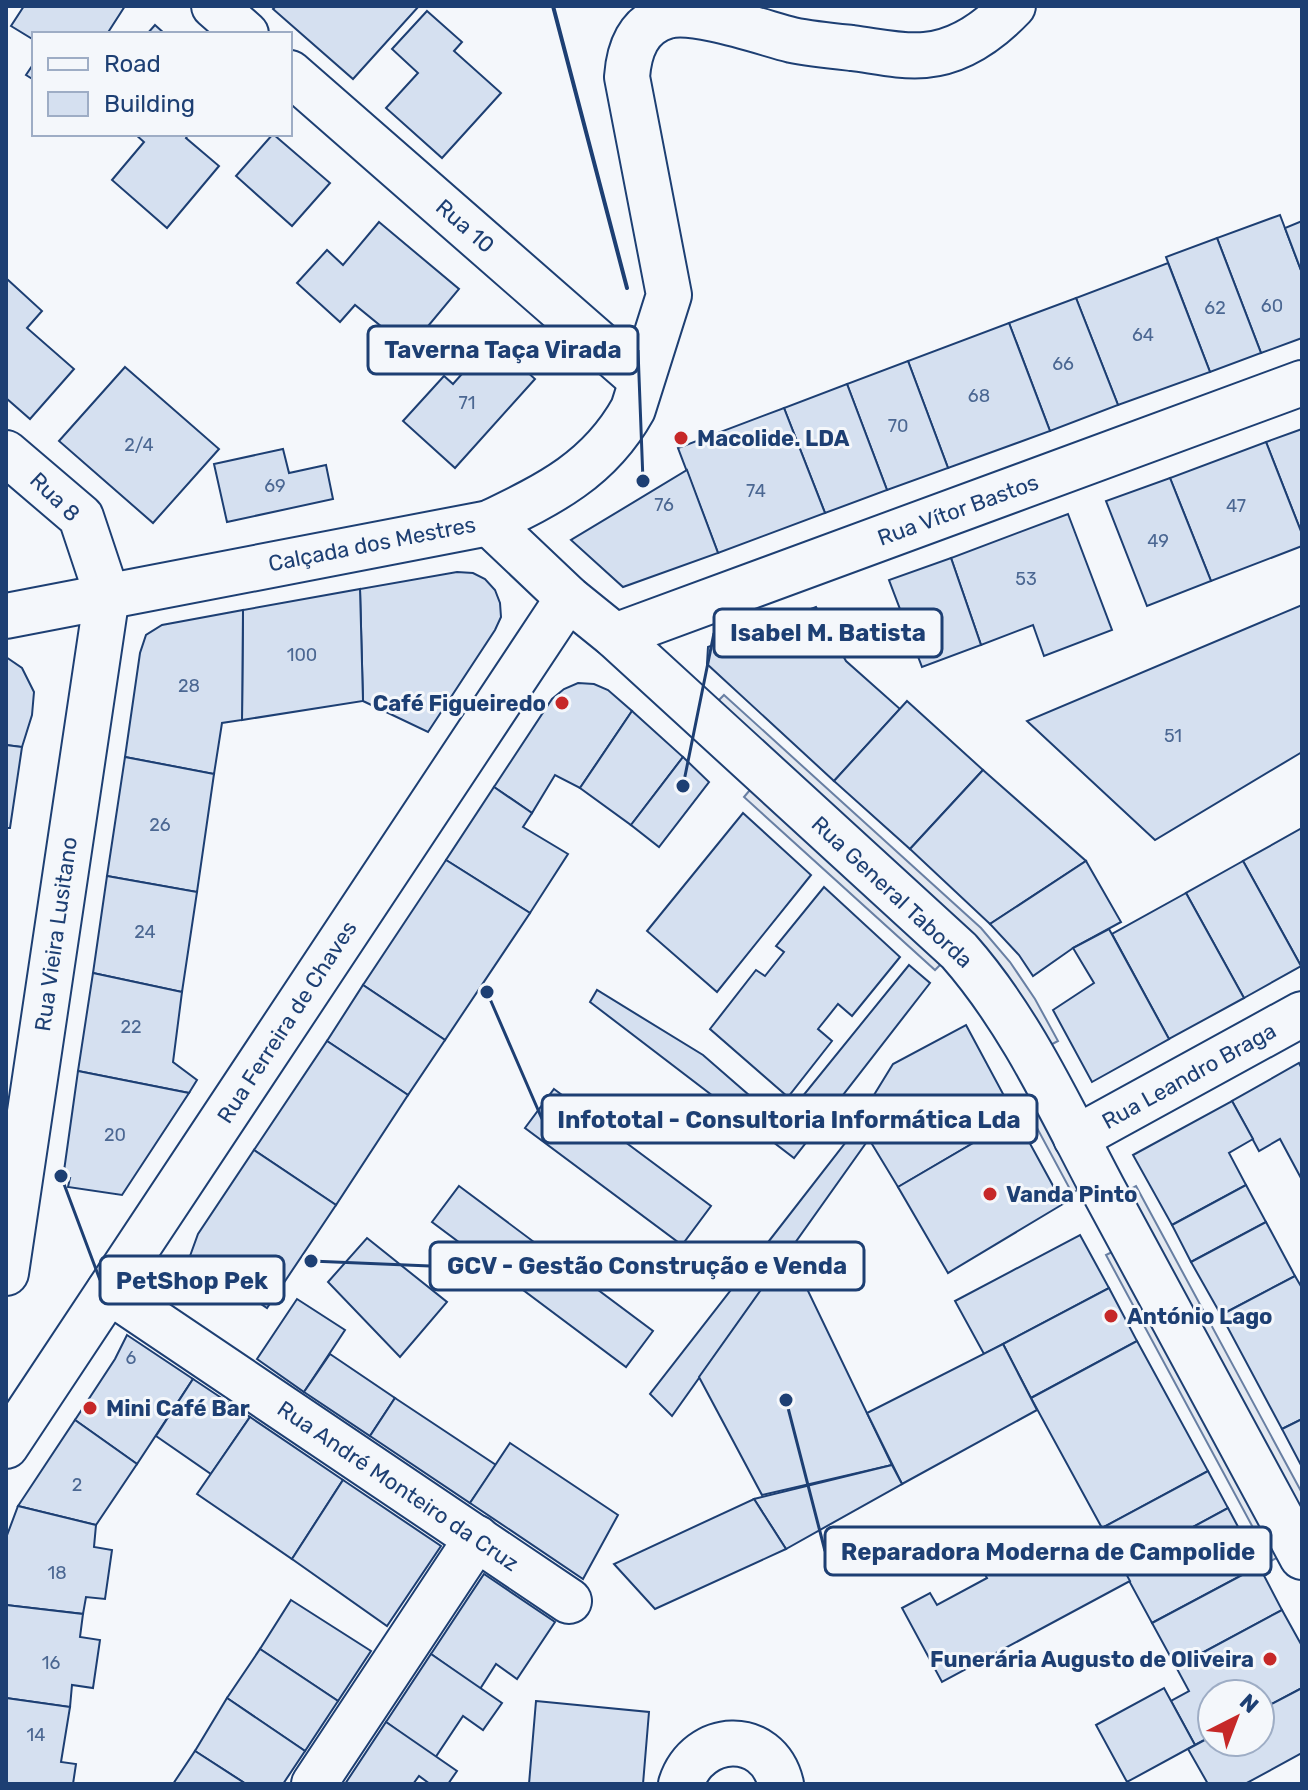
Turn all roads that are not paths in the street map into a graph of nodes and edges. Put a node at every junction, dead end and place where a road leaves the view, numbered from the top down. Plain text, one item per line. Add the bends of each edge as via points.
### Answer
1 (214, 6) edge
2 (1013, 6) edge
3 (244, 32) edge
4 (292, 75) edge
5 (641, 380) junction
6 (1302, 383) edge
7 (6, 453) edge
8 (489, 523) junction
9 (107, 595) junction
10 (568, 598) junction
11 (6, 616) edge
12 (615, 636) junction
13 (1302, 1014) edge
14 (1076, 1138) junction
15 (6, 1273) edge
16 (109, 1291) junction
17 (6, 1446) edge
18 (477, 1538) junction
19 (1302, 1557) edge
20 (569, 1601) dead end
21 (314, 1784) edge
22 (681, 1784) edge
23 (781, 1784) edge

1 - 3 street
2 - 5 street, Calçada dos Mestres via 976,38 927,55 797,41 694,15 668,16 644,29 630,50 627,77 669,295
4 - 5 street, Rua 10
5 - 8 street, Calçada dos Mestres via 625,424 588,466 551,493
6 - 12 street, Rua Vítor Bastos
7 - 9 street, Rua 8 via 81,517
8 - 9 street, Calçada dos Mestres
8 - 10 street, Rua General Taborda
9 - 11 street, Calçada dos Mestres
9 - 15 street, Rua Vieira Lusitano
10 - 12 street, Rua General Taborda
10 - 16 street, Rua Ferreira de Chaves
12 - 14 street, Rua General Taborda via 959,951 1008,1016
13 - 14 street, Rua Leandro Braga
14 - 19 street, Rua General Taborda
16 - 17 street, Rua Ferreira de Chaves
16 - 18 street, Rua André Monteiro da Cruz
18 - 20 street, Rua André Monteiro da Cruz
18 - 21 street
22 - 23 street via 685,1770 709,1748 741,1743 769,1760

